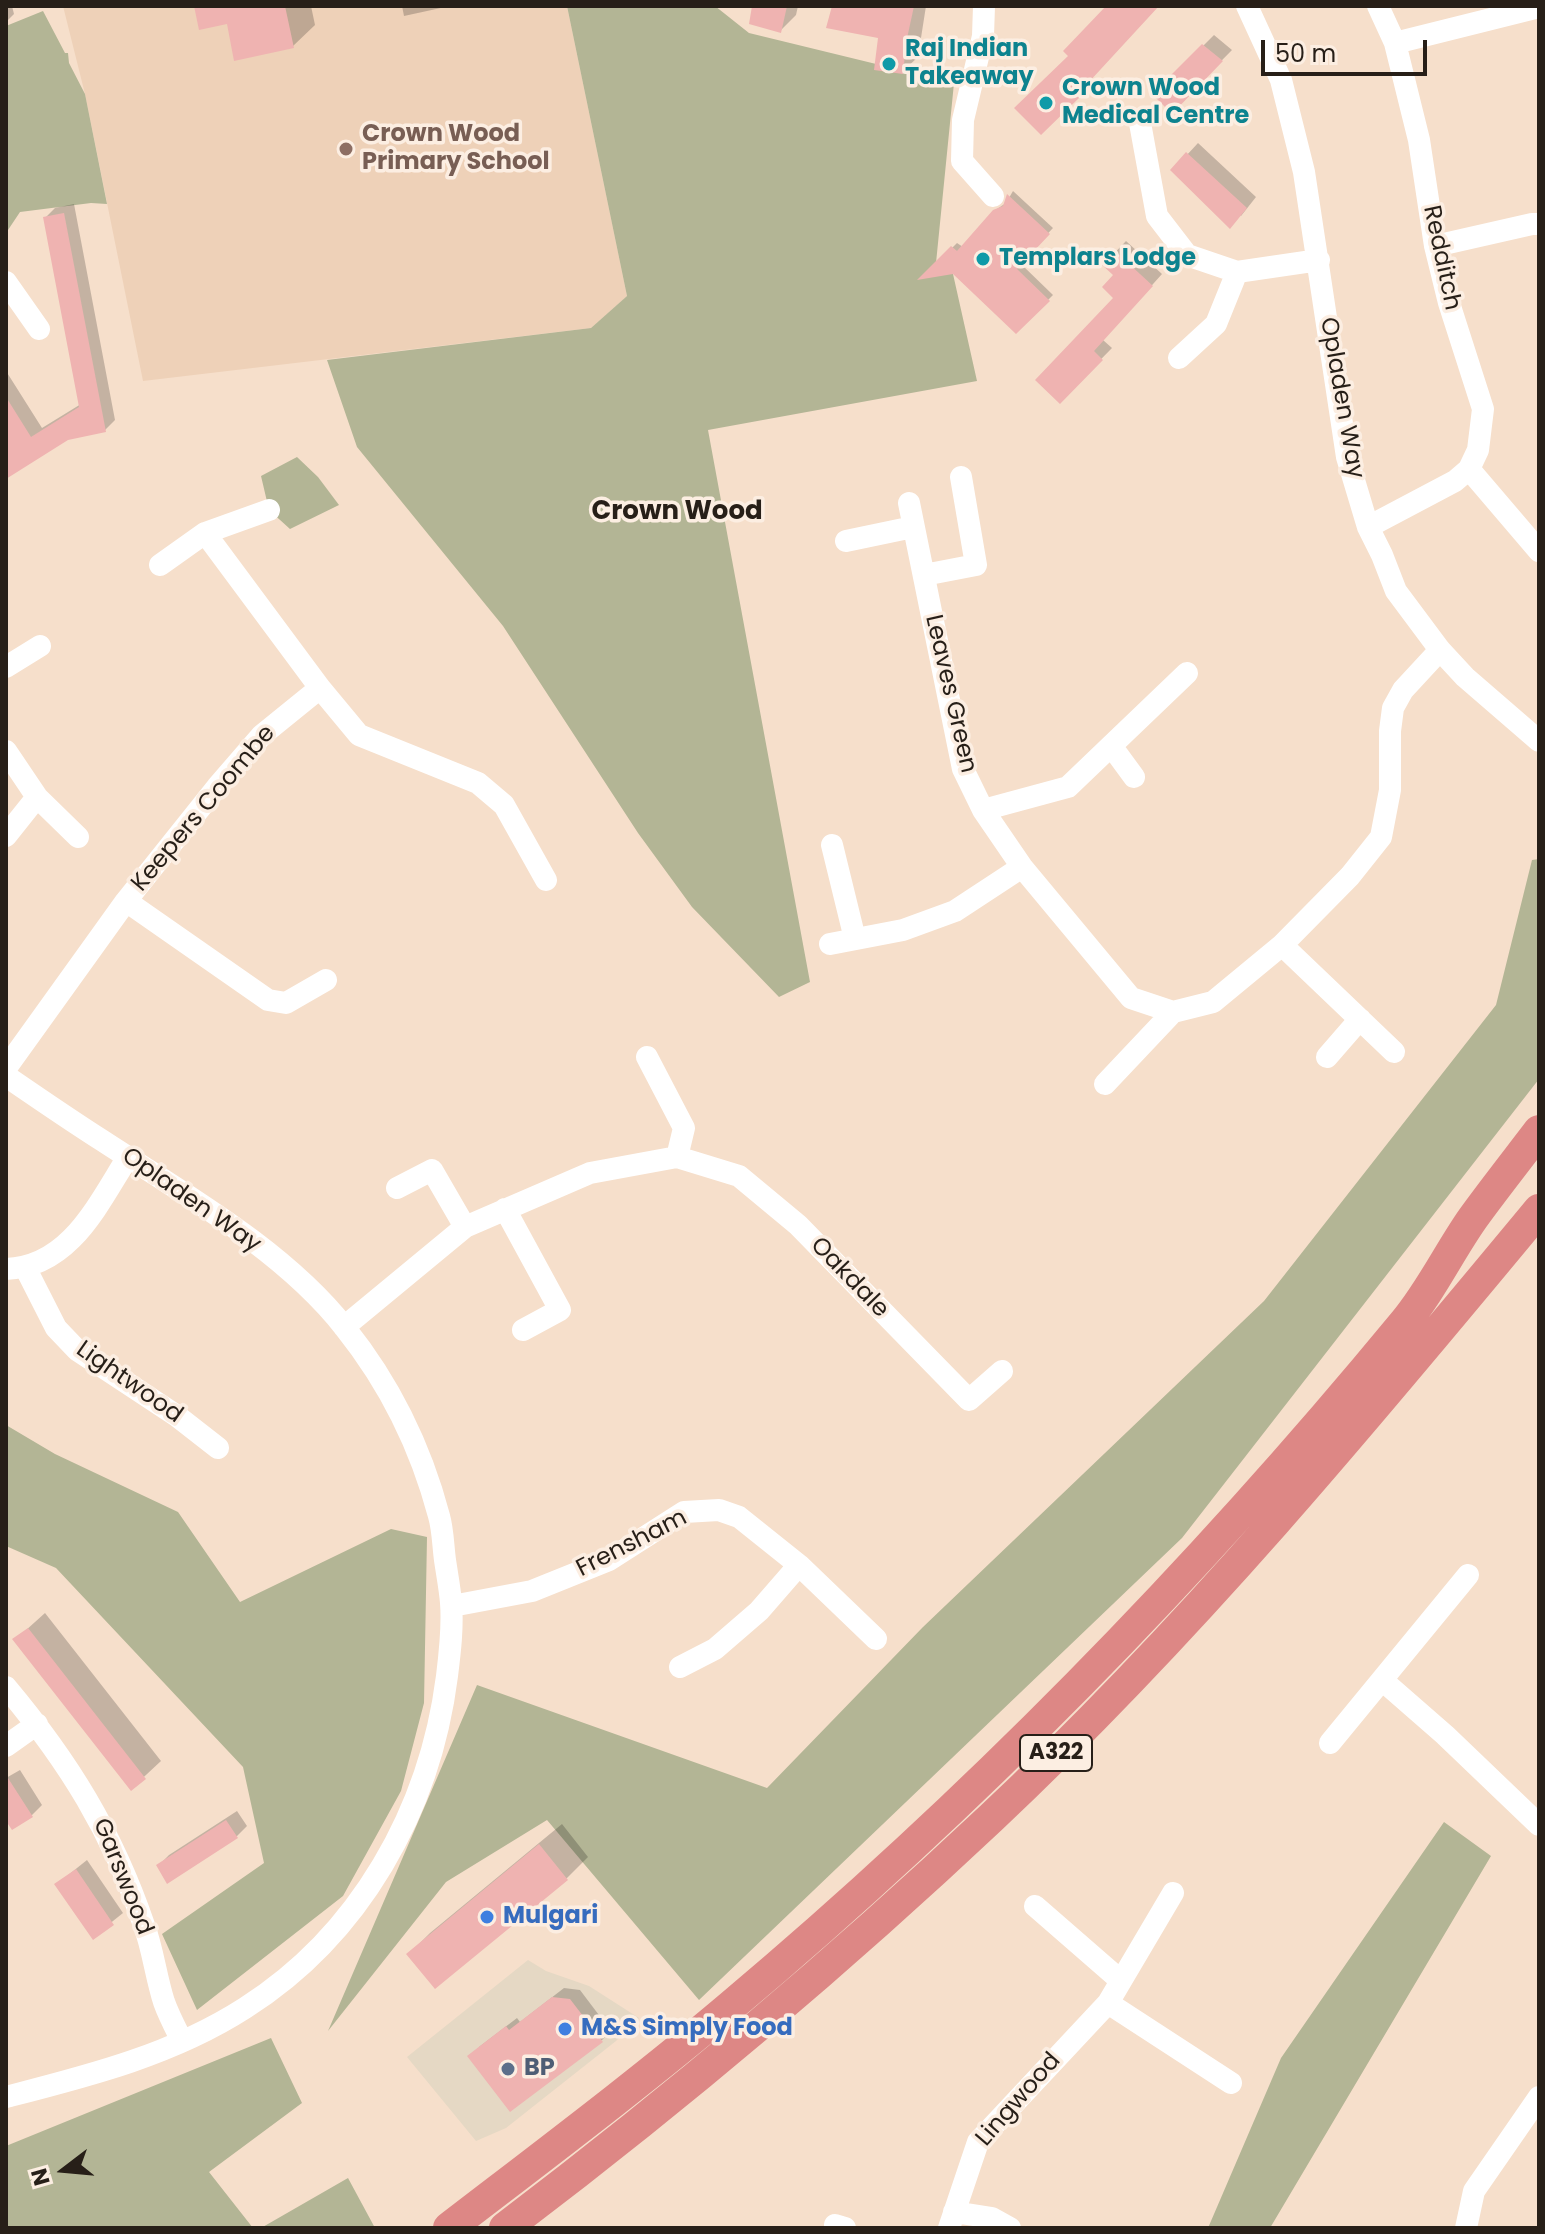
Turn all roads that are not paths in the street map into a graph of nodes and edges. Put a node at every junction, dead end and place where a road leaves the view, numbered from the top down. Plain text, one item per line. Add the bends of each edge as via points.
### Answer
1 (984, 6) edge
2 (1247, 6) edge
3 (1378, 6) edge
4 (1539, 7) edge
5 (1395, 43) junction
6 (1140, 123) dead end
7 (993, 196) dead end
8 (1539, 224) edge
9 (1435, 246) junction
10 (1319, 260) junction
11 (1237, 272) junction
12 (6, 282) edge
13 (39, 329) dead end
14 (1179, 358) dead end
15 (1469, 469) junction
16 (961, 477) dead end
17 (909, 503) dead end
18 (269, 510) dead end
19 (913, 527) junction
20 (1368, 527) junction
21 (205, 533) junction
22 (846, 541) dead end
23 (1539, 551) edge
24 (160, 565) dead end
25 (924, 575) junction
26 (40, 646) dead end
27 (1440, 650) junction
28 (6, 667) edge
29 (1187, 673) dead end
30 (320, 688) junction
31 (1538, 739) edge
32 (1112, 747) junction
33 (6, 751) edge
34 (1134, 777) dead end
35 (37, 797) junction
36 (983, 810) junction
37 (6, 836) edge
38 (78, 837) dead end
39 (832, 845) dead end
40 (1022, 867) junction
41 (546, 880) dead end
42 (126, 901) junction
43 (855, 939) junction
44 (830, 944) dead end
45 (1282, 945) junction
46 (326, 980) dead end
47 (1173, 1012) junction
48 (1360, 1019) junction
49 (1394, 1052) dead end
50 (647, 1057) dead end
51 (1327, 1057) dead end
52 (6, 1068) edge
53 (6, 1076) edge
54 (1105, 1084) dead end
55 (1539, 1131) edge
56 (128, 1157) junction
57 (677, 1157) junction
58 (397, 1188) dead end
59 (505, 1209) junction
60 (1539, 1210) edge
61 (465, 1227) junction
62 (16, 1269) edge
63 (344, 1327) junction
64 (523, 1330) dead end
65 (1002, 1371) dead end
66 (218, 1448) dead end
67 (799, 1565) junction
68 (1468, 1575) dead end
69 (452, 1606) junction
70 (876, 1639) dead end
71 (680, 1667) dead end
72 (1382, 1680) junction
73 (6, 1687) edge
74 (37, 1724) junction
75 (1330, 1743) dead end
76 (6, 1746) edge
77 (1539, 1825) edge
78 (1173, 1893) dead end
79 (1035, 1906) dead end
80 (1120, 1980) junction
81 (1108, 2003) junction
82 (182, 2041) junction
83 (1231, 2083) dead end
84 (6, 2097) edge
85 (1539, 2097) edge
86 (952, 2220) edge
87 (449, 2228) edge
88 (505, 2228) edge
89 (1010, 2228) edge
90 (1466, 2228) edge

1 - 7 street via 983,36 963,120 962,161
2 - 10 street, Opladen Way via 1281,80
3 - 5 street, Redditch
4 - 5 street
5 - 9 street, Redditch via 1419,140
6 - 11 street via 1157,216 1187,255
8 - 9 street
9 - 15 street, Redditch via 1483,409 1478,450
10 - 11 street
10 - 20 street, Opladen Way via 1347,457
11 - 14 street via 1216,324
12 - 13 street
15 - 20 street
15 - 23 street
16 - 25 street via 976,565
17 - 19 street, Leaves Green
18 - 21 street
19 - 22 street
19 - 25 street, Leaves Green
20 - 27 street, Opladen Way via 1396,591
21 - 24 street
21 - 30 street
25 - 36 street, Leaves Green via 963,769
26 - 28 street
27 - 31 street, Opladen Way
27 - 45 street via 1393,708 1390,790 1381,837
29 - 32 street
30 - 41 street via 359,735 478,783 504,805
30 - 42 street, Keepers Coombe via 262,735
32 - 34 street
32 - 36 street via 1068,787
33 - 35 street
35 - 37 street
35 - 38 street
36 - 40 street, Leaves Green
39 - 43 street
40 - 43 street via 955,911 903,930
40 - 47 street, Leaves Green via 1131,998
42 - 46 street, Keepers Coombe via 268,1000 286,1003
42 - 52 street, Keepers Coombe
43 - 44 street
45 - 47 street via 1213,1002
45 - 48 street
47 - 54 street
48 - 49 street
48 - 51 street
50 - 57 street via 684,1128
53 - 56 street, Opladen Way
55 - 87 highway, A322 via 1472,1220 1408,1319 1232,1521 1091,1672 965,1796 734,2004
56 - 62 street, Lightwood via 88,1221 64,1248
56 - 63 street, Opladen Way via 243,1232
57 - 59 street, Oakdale via 590,1173
57 - 65 street, Oakdale via 739,1176 798,1225 969,1400
58 - 61 street via 432,1170
59 - 61 street, Oakdale
59 - 64 street via 560,1310
60 - 88 highway, A322 via 1287,1511 993,1816 747,2034
61 - 63 street, Oakdale
62 - 66 street, Lightwood via 77,1350
63 - 69 street, Opladen Way via 381,1379 417,1445 440,1519
67 - 69 street, Frensham via 739,1517 719,1510 684,1512 609,1560 532,1591
67 - 70 street, Frensham
67 - 71 street via 759,1611 715,1649
68 - 72 street
69 - 82 street, Opladen Way via 442,1716 425,1777 369,1888 342,1924 297,1968 245,2008
72 - 75 street
72 - 77 street
73 - 74 street, Garswood
74 - 76 street
74 - 82 street, Garswood via 107,1833 145,1926 164,2003
78 - 80 street, Lingwood
79 - 80 street
80 - 81 street, Lingwood
81 - 83 street
81 - 86 street, Lingwood via 978,2142
82 - 84 street, Opladen Way via 112,2070
85 - 90 street via 1474,2191
86 - 89 street, Lingwood via 992,2218

